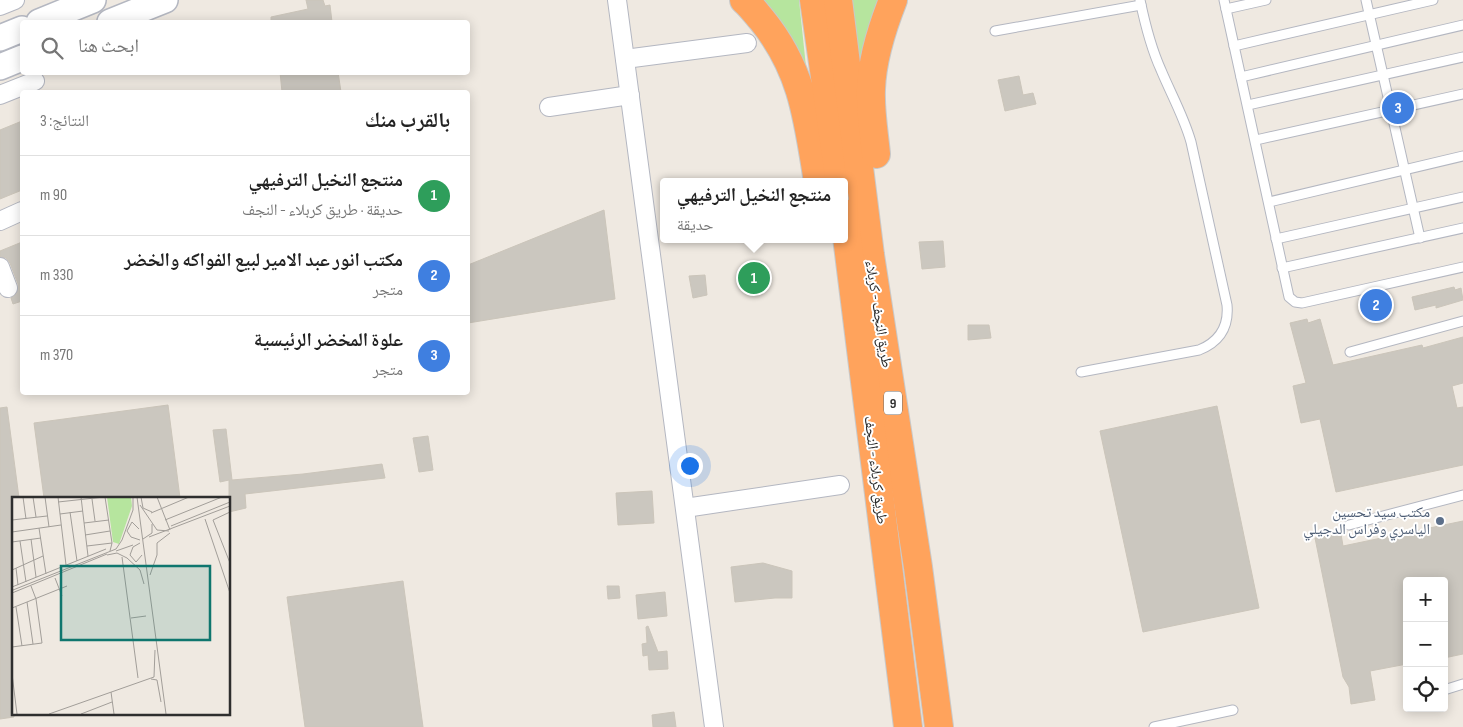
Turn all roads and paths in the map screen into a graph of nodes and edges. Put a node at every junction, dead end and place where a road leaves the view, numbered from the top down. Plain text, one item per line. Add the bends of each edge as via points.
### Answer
1 (15, 0) edge
2 (93, 0) edge
3 (165, 0) edge
4 (617, 0) edge
5 (744, 0) edge
6 (814, 0) edge
7 (838, 0) edge
8 (893, 0) edge
9 (1266, 0) edge
10 (1366, 0) edge
11 (1433, 0) edge
12 (1140, 3) edge
13 (1225, 4) edge
14 (0, 6) edge
15 (1370, 14) junction
16 (48, 20) edge
17 (115, 20) edge
18 (1463, 25) edge
19 (20, 30) edge
20 (994, 31) dead end
21 (0, 38) edge
22 (747, 43) dead end
23 (1376, 45) junction
24 (1234, 46) junction
25 (1463, 57) edge
26 (20, 59) edge
27 (625, 59) junction
28 (0, 67) edge
29 (1383, 74) junction
30 (1242, 77) junction
31 (34, 81) dead end
32 (837, 81) junction
33 (1463, 94) edge
34 (0, 95) edge
35 (630, 95) junction
36 (1248, 106) junction
37 (550, 107) dead end
38 (1391, 110) junction
39 (1256, 140) junction
40 (1463, 156) edge
41 (1404, 170) junction
42 (817, 178) edge
43 (840, 178) edge
44 (1463, 197) edge
45 (1269, 202) junction
46 (1413, 208) junction
47 (20, 212) edge
48 (0, 221) edge
49 (1463, 228) edge
50 (848, 235) edge
51 (1420, 238) junction
52 (1276, 239) junction
53 (830, 243) edge
54 (1463, 266) edge
55 (0, 267) edge
56 (1282, 268) junction
57 (8, 288) dead end
58 (1463, 321) edge
59 (1350, 352) dead end
60 (1081, 372) dead end
61 (884, 431) junction
62 (840, 485) dead end
63 (1463, 496) edge
64 (685, 508) junction
65 (1349, 525) dead end
66 (1463, 684) edge
67 (1448, 689) edge
68 (1233, 710) dead end
69 (714, 727) edge
70 (908, 727) edge
71 (938, 727) edge
72 (1154, 727) edge

1 - 14 street
2 - 16 street
3 - 17 street
4 - 27 street
5 - 42 highway via 774,35 793,70 804,101
6 - 32 highway, 9
7 - 32 highway, 9
8 - 61 highway via 877,50 871,89 892,301
9 - 13 lane
10 - 15 lane
11 - 15 lane
12 - 20 lane
12 - 60 lane via 1160,68 1191,142 1227,305 1226,322 1220,336 1199,350
13 - 24 lane
15 - 23 lane
15 - 24 lane
18 - 23 lane
19 - 21 street
22 - 27 street
23 - 29 lane
23 - 30 lane
24 - 30 lane
25 - 29 lane
26 - 28 street
27 - 35 street
29 - 36 lane
29 - 38 lane
30 - 36 lane
31 - 34 street
32 - 43 highway, 9
32 - 61 highway, طريق النجف - کربلاء / 9 via 870,254
33 - 38 lane
35 - 37 street
35 - 64 street
36 - 39 lane
38 - 39 lane
38 - 41 lane
39 - 45 lane
40 - 41 lane
41 - 45 lane
41 - 46 lane
44 - 46 lane
45 - 52 lane
46 - 51 lane
46 - 52 lane
47 - 48 street
49 - 51 lane
50 - 61 highway, طريق کربلاء - النجف / 9
51 - 56 lane
52 - 56 lane
53 - 61 highway
54 - 56 lane via 1302,303 1289,297
55 - 57 street
58 - 59 lane
61 - 70 highway, طريق کربلاء - النجف / 9
61 - 71 highway, طريق النجف - کربلاء / 9 via 918,568
62 - 64 street
63 - 65 lane
64 - 69 street
66 - 67 lane
68 - 72 lane

